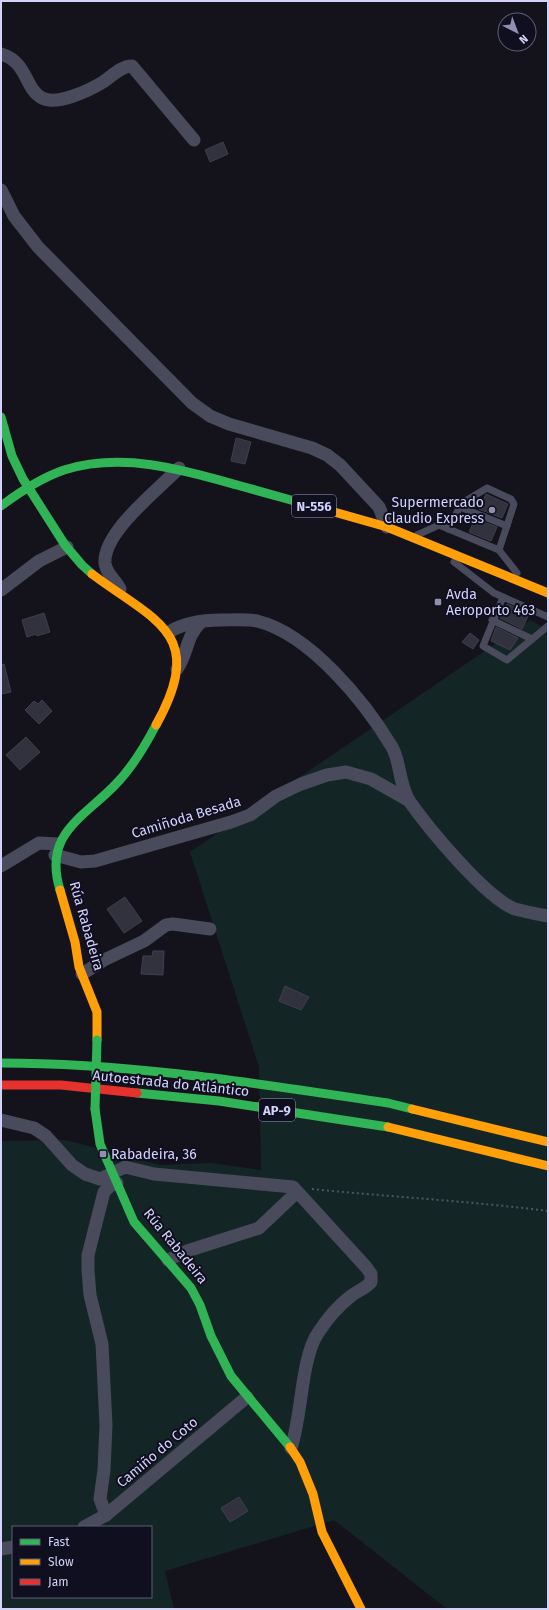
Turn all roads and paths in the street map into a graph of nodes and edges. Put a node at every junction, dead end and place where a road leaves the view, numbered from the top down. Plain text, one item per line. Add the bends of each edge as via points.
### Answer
1 (1, 54) edge
2 (194, 140) dead end
3 (1, 190) edge
4 (1, 417) edge
5 (179, 468) junction
6 (28, 486) junction
7 (1, 506) edge
8 (460, 507) junction
9 (506, 526) junction
10 (387, 527) junction
11 (448, 529) junction
12 (413, 537) junction
13 (436, 546) junction
14 (67, 547) junction
15 (499, 550) junction
16 (526, 584) junction
17 (1, 590) edge
18 (548, 594) edge
19 (122, 595) junction
20 (503, 596) junction
21 (548, 617) edge
22 (492, 620) junction
23 (201, 622) junction
24 (548, 626) edge
25 (169, 632) junction
26 (532, 639) junction
27 (175, 671) junction
28 (408, 800) junction
29 (57, 850) junction
30 (1, 866) edge
31 (548, 916) edge
32 (210, 929) dead end
33 (82, 974) junction
34 (1, 1063) edge
35 (1, 1085) edge
36 (1, 1120) edge
37 (548, 1142) edge
38 (548, 1166) edge
39 (115, 1177) junction
40 (295, 1190) junction
41 (548, 1211) edge
42 (168, 1260) junction
43 (247, 1397) junction
44 (291, 1448) junction
45 (106, 1515) junction
46 (86, 1526) edge
47 (12, 1546) edge
48 (1, 1549) edge
49 (361, 1609) edge

1 - 2 street via 13,59 42,98 51,100 85,91 124,67 132,66
3 - 10 street via 14,216 38,247 192,404 229,424 312,448 327,455 340,465 379,507
4 - 6 main road via 14,460
5 - 6 main road, N-556 via 148,463 108,462 82,465 50,474
5 - 10 main road, N-556
5 - 19 street via 128,518 111,542 105,563 106,569
6 - 7 main road, N-556
6 - 14 main road
8 - 9 lane
8 - 9 lane via 462,502 487,488 511,499 514,504
8 - 11 lane
9 - 15 lane
10 - 12 main road, N-556
11 - 12 lane via 439,525
11 - 15 lane
12 - 13 main road, N-556
13 - 16 main road, N-556
13 - 20 lane via 494,593
14 - 17 street via 39,561
14 - 19 main road via 82,565
15 - 16 lane
16 - 18 main road, N-556
19 - 25 main road via 150,614
20 - 21 lane
20 - 22 lane
22 - 26 lane
22 - 26 lane via 483,646 506,660
23 - 25 street via 185,624
23 - 27 street via 190,636 184,659
23 - 28 street via 257,621 292,637 310,650 364,707 393,749
24 - 26 lane
25 - 27 main road via 176,651
27 - 29 main road via 163,712 132,763 118,781 80,818
28 - 29 street, Camiñoda Besada via 371,780 346,772 301,784 276,796 250,815 231,822 95,861 81,862
28 - 31 street via 431,830 489,893 514,908
29 - 30 street, Camiñoda Besada via 39,843
29 - 33 main road, Rúa Rabadeira via 54,863 56,874
32 - 33 street via 166,925 144,941 104,960
33 - 39 main road, Rúa Rabadeira, bridge via 97,1012 97,1132
34 - 37 main road, Autoestrada do Atlántico / AP-9 via 56,1063 221,1078 388,1103
35 - 38 main road, Autoestrada do Atlántico / AP-9 via 61,1086 226,1102 394,1128
36 - 39 street via 34,1128 46,1136 72,1166 85,1174 100,1179
39 - 40 street via 125,1167 154,1174
39 - 42 main road, Rúa Rabadeira via 134,1222
39 - 45 street via 104,1192 88,1255 90,1295 102,1344 106,1425 100,1499
40 - 41 path via 483,1202
40 - 42 street via 259,1228 187,1251
40 - 44 street via 366,1267 371,1274 371,1282 333,1313 317,1334 309,1352 296,1433
42 - 43 main road, Rúa Rabadeira via 196,1295 221,1357
43 - 44 main road, Rúa Rabadeira
43 - 45 street, Camiño do Coto
44 - 49 main road, Rúa Rabadeira via 306,1476 322,1532
45 - 46 street, Camiño do Coto
47 - 48 street

